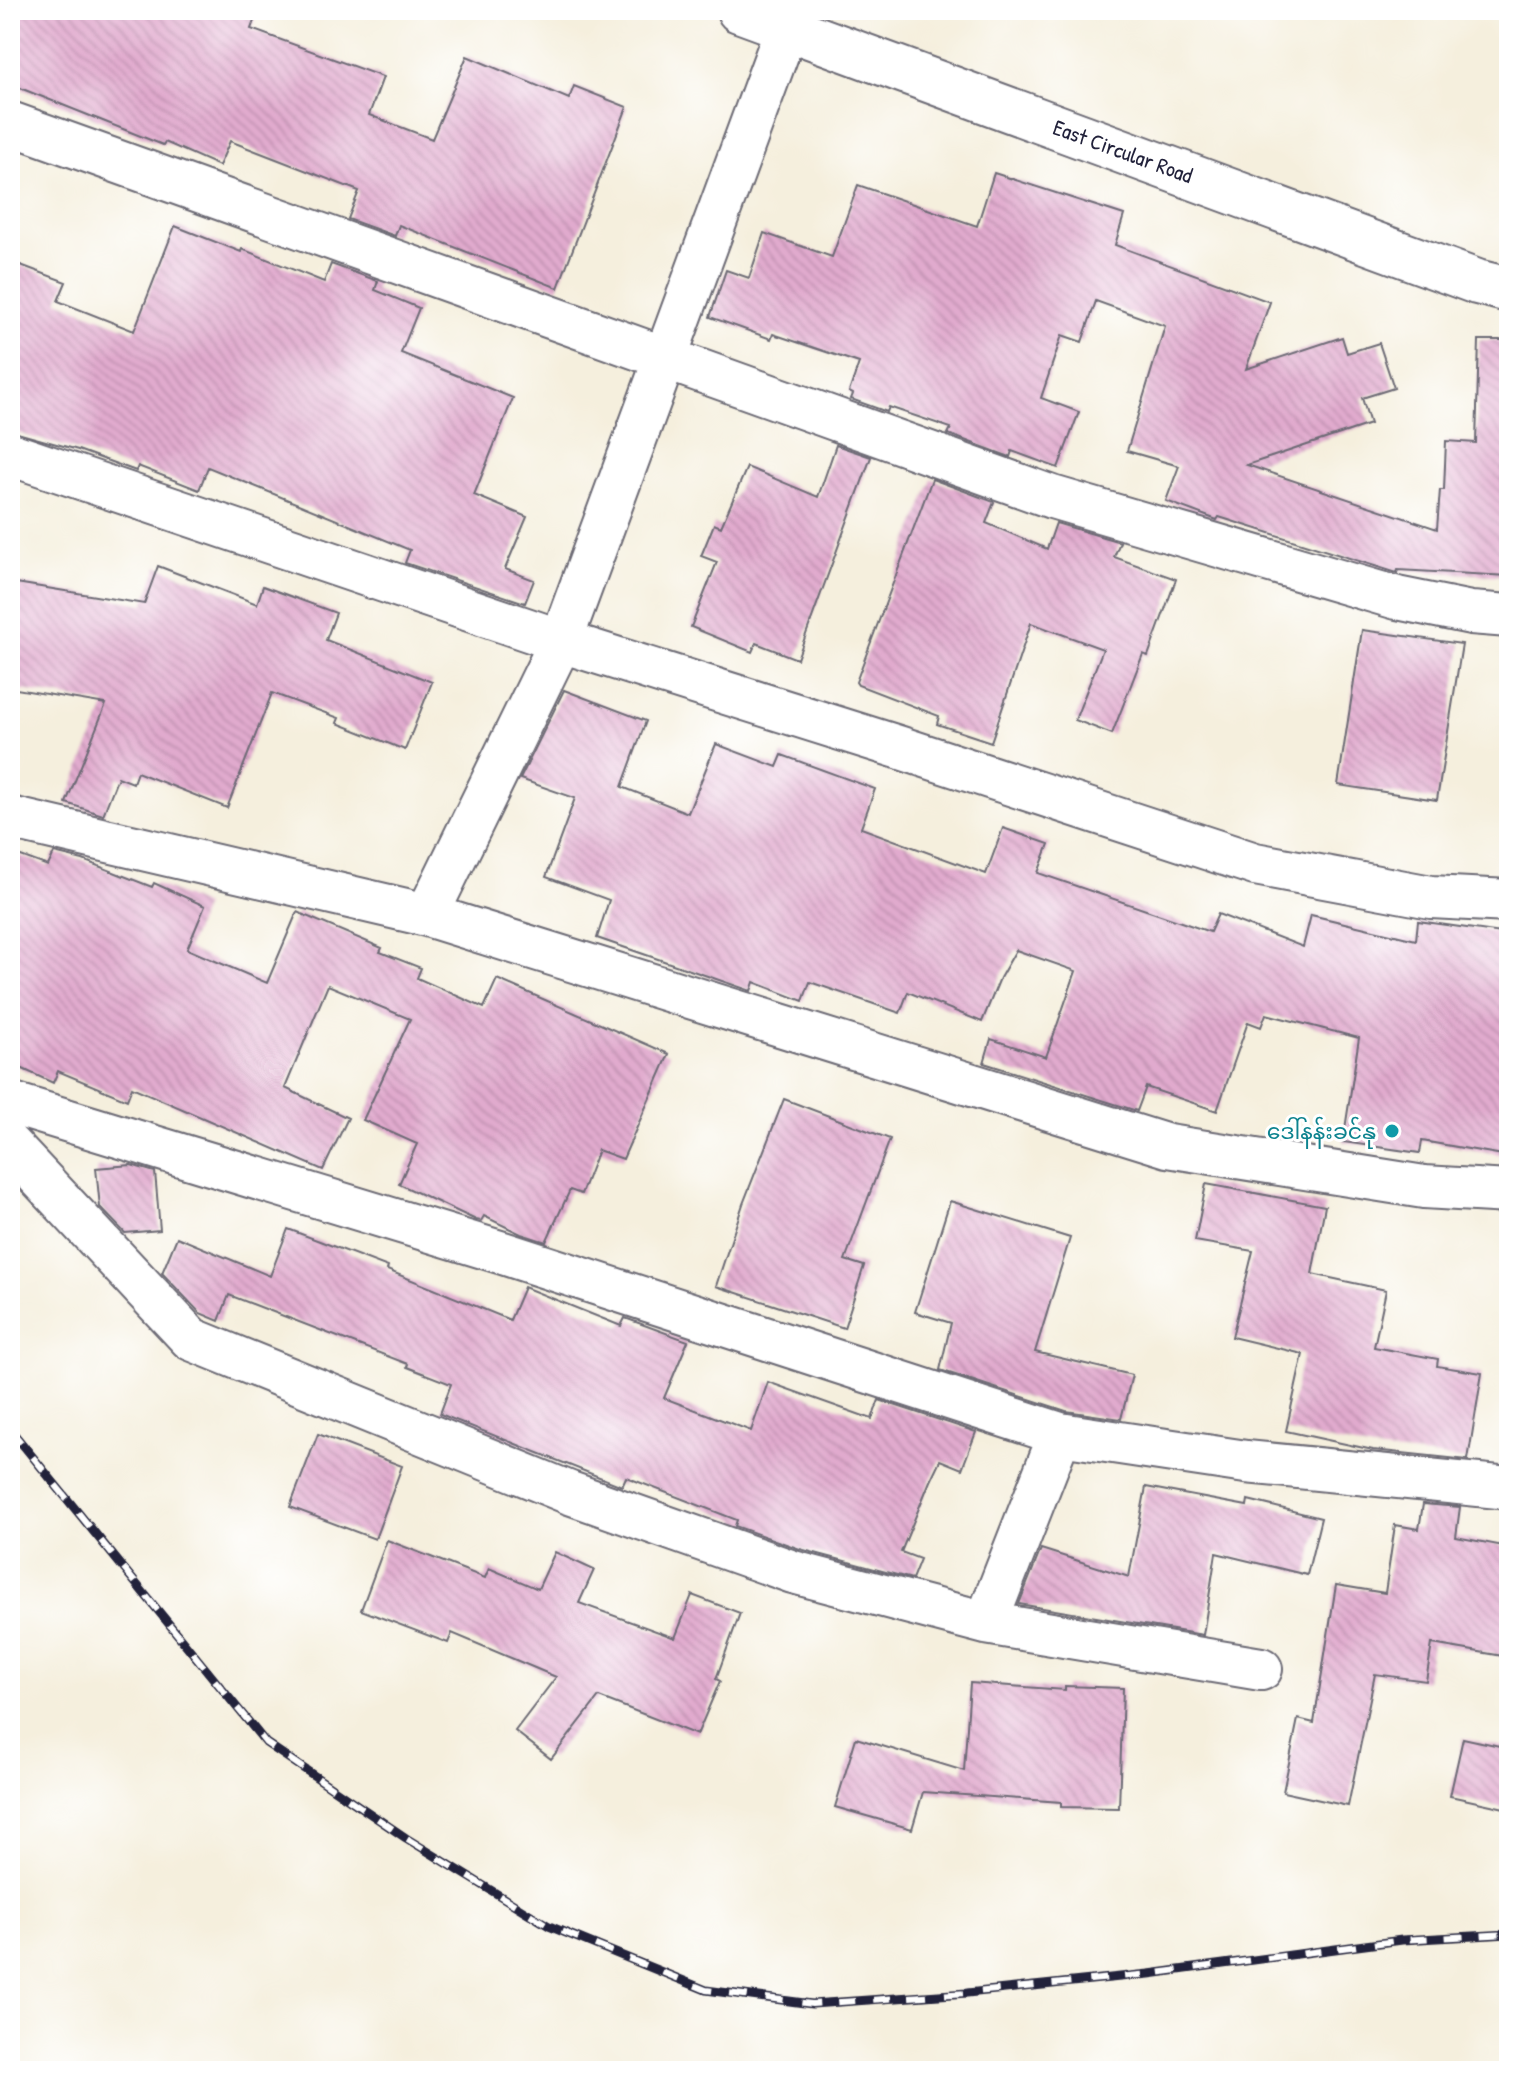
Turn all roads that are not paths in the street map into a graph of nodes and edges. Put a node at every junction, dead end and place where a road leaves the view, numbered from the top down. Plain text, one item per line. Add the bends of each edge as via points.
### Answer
1 (739, 10) edge
2 (787, 27) junction
3 (10, 123) edge
4 (1509, 290) edge
5 (665, 357) junction
6 (10, 454) edge
7 (1509, 616) edge
8 (561, 641) junction
9 (10, 818) edge
10 (1509, 901) edge
11 (427, 915) junction
12 (10, 1103) edge
13 (10, 1146) edge
14 (1509, 1192) edge
15 (1060, 1434) junction
16 (1509, 1488) edge
17 (986, 1623) junction
18 (1261, 1669) dead end

1 - 2 street, East Circular Road
2 - 4 street, East Circular Road
2 - 5 street
3 - 5 street
5 - 7 street via 1052,497 1397,598
5 - 8 street
6 - 8 street
8 - 10 street via 1255,864 1431,897
8 - 11 street
9 - 11 street
11 - 14 street via 1168,1146 1424,1187
12 - 15 street via 503,1253
13 - 17 street via 191,1339 570,1493 793,1572
15 - 16 street via 1246,1462
15 - 17 street
17 - 18 street

